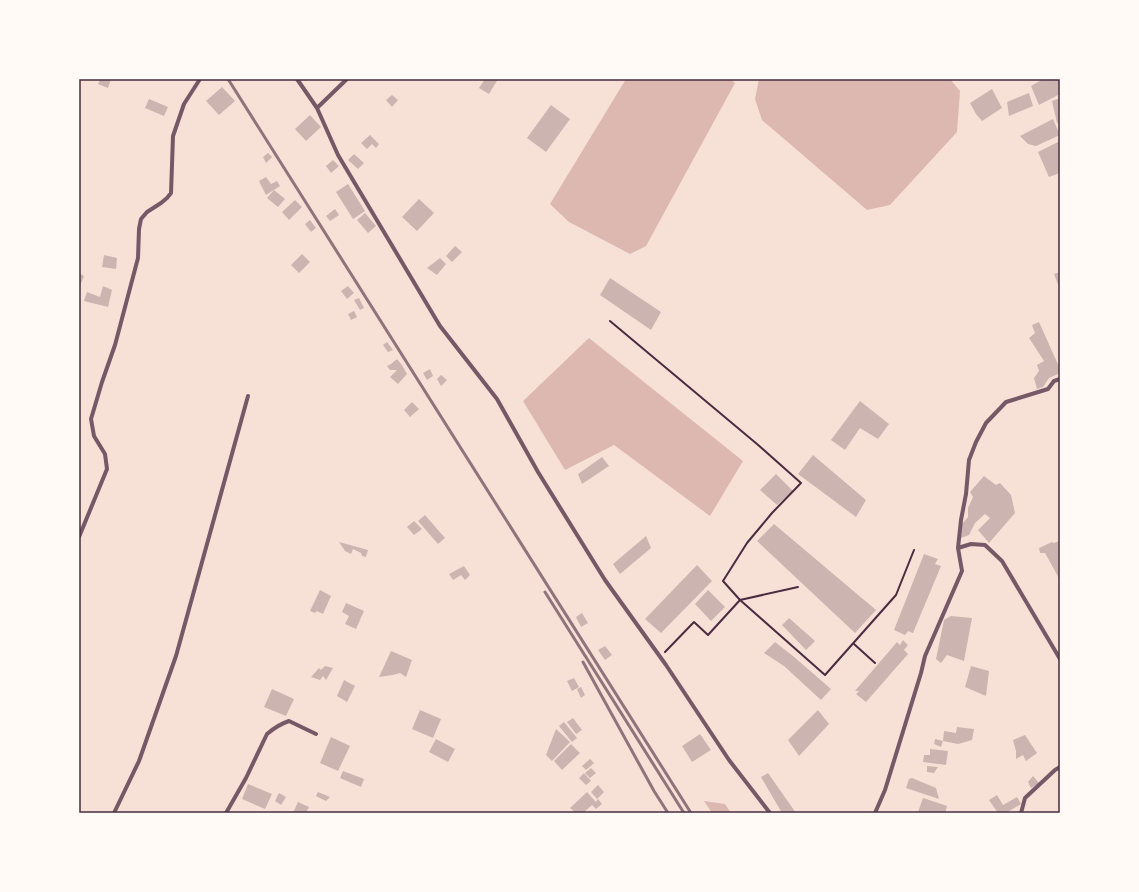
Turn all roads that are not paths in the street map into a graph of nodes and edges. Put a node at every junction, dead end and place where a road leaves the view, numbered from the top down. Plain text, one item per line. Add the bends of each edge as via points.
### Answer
1 (200, 79) edge
2 (297, 79) edge
3 (347, 79) edge
4 (317, 108) junction
5 (1060, 379) edge
6 (248, 396) dead end
7 (79, 537) edge
8 (958, 548) junction
9 (1060, 659) edge
10 (316, 734) dead end
11 (1060, 767) edge
12 (114, 813) edge
13 (226, 813) edge
14 (770, 813) edge
15 (874, 813) edge
16 (1021, 813) edge

1 - 7 street via 184,104 173,136 171,193 141,219 138,258 92,419 94,436 105,454 107,468
2 - 4 street
3 - 4 street
4 - 14 street via 338,155 440,326 497,399 538,472 605,580 729,760
5 - 8 street via 1054,381 1048,389 1006,402 986,422 969,460
6 - 12 street via 176,656 139,761
8 - 9 street via 971,544 985,545 1002,561
8 - 15 street via 962,571 925,656 885,790
10 - 13 street via 289,721 273,728 267,734
11 - 16 street via 1025,798

